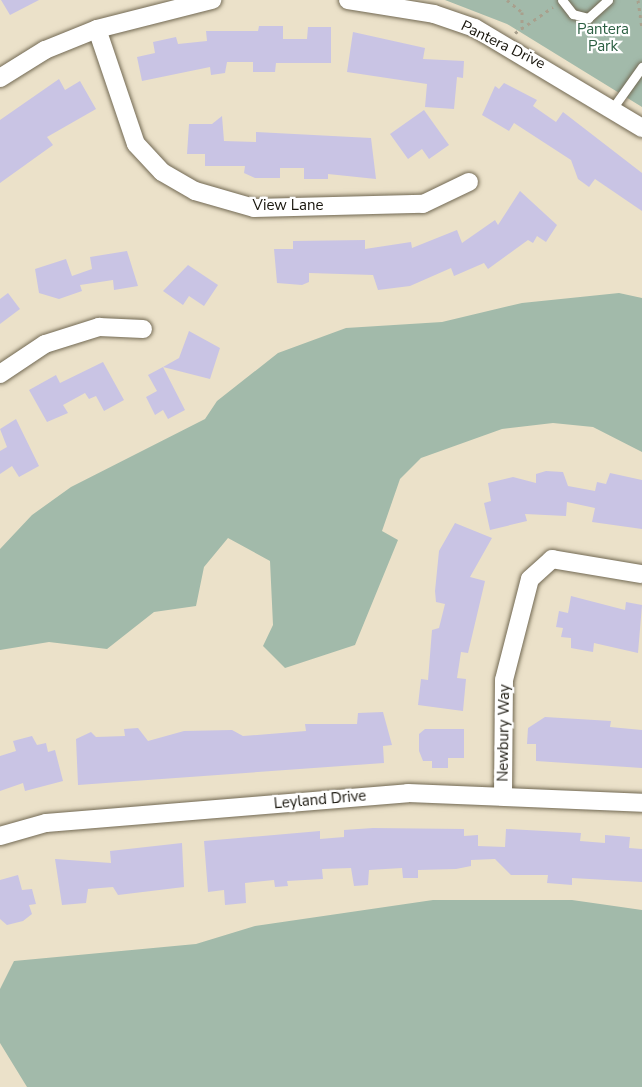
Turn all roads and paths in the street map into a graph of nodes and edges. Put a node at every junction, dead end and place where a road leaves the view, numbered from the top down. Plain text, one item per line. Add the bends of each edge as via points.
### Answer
1 (203, 0) edge
2 (348, 0) edge
3 (507, 0) edge
4 (553, 0) edge
5 (562, 0) edge
6 (608, 0) edge
7 (638, 0) edge
8 (373, 1) edge
9 (522, 28) junction
10 (642, 28) edge
11 (97, 29) junction
12 (506, 43) junction
13 (642, 67) edge
14 (0, 77) edge
15 (612, 109) junction
16 (642, 128) edge
17 (469, 182) dead end
18 (142, 329) dead end
19 (0, 374) edge
20 (642, 574) edge
21 (503, 795) junction
22 (642, 803) edge
23 (0, 836) edge

1 - 11 street
2 - 8 street, Pantera Drive
3 - 9 path via 522,12
4 - 9 path via 554,7 533,26
5 - 6 lane via 573,14 588,18
7 - 10 path
8 - 12 street, Pantera Drive via 434,14
9 - 12 path
11 - 14 street via 45,50
11 - 17 street, View Lane via 136,144 162,172 195,191 254,208 423,204
12 - 15 street, Pantera Drive
13 - 15 lane
15 - 16 street, Pantera Drive
18 - 19 street via 99,327 45,344
20 - 21 street, Newbury Way via 552,559 530,579 504,680
21 - 22 street, Leyland Drive
21 - 23 street, Leyland Drive via 408,793 46,823

